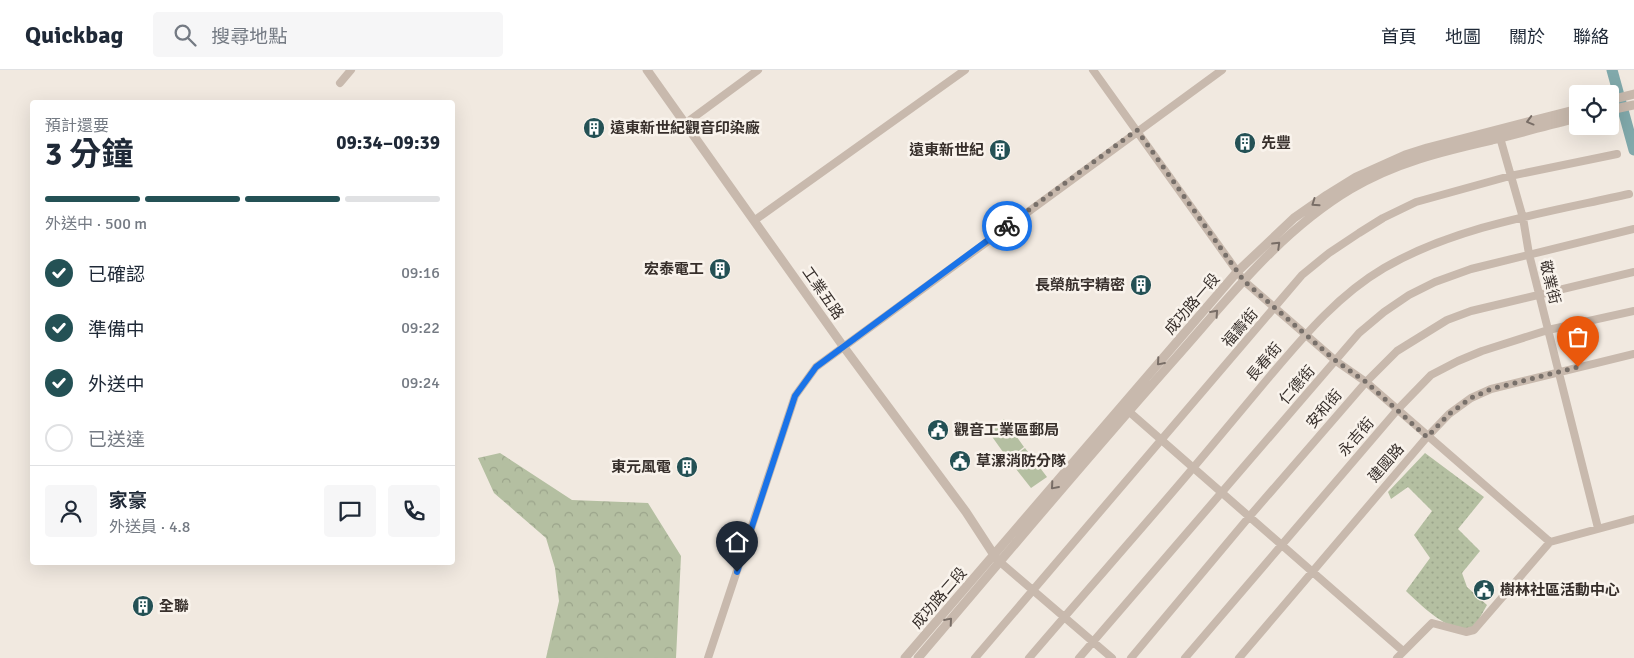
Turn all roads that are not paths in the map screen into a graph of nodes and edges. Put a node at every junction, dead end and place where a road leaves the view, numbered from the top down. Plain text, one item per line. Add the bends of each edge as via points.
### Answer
1 (350, 70) edge
2 (647, 70) edge
3 (758, 70) edge
4 (965, 70) edge
5 (1093, 70) edge
6 (1222, 70) edge
7 (340, 83) dead end
8 (1634, 94) edge
9 (1619, 98) edge
10 (1634, 104) edge
11 (1619, 108) edge
12 (1569, 112) edge
13 (1569, 120) edge
14 (686, 123) junction
15 (1137, 130) junction
16 (1499, 134) junction
17 (1617, 154) dead end
18 (1510, 176) junction
19 (1629, 194) dead end
20 (1523, 218) junction
21 (755, 220) junction
22 (1634, 229) edge
23 (1529, 254) junction
24 (1237, 272) junction
25 (1634, 272) edge
26 (1244, 281) junction
27 (1539, 294) junction
28 (1276, 308) junction
29 (1634, 311) edge
30 (1548, 330) junction
31 (1306, 334) junction
32 (843, 346) junction
33 (1634, 354) edge
34 (1336, 361) junction
35 (1560, 372) junction
36 (1366, 382) junction
37 (1125, 408) junction
38 (1398, 409) junction
39 (1427, 437) junction
40 (1162, 441) junction
41 (1193, 468) junction
42 (1222, 492) junction
43 (1249, 517) junction
44 (1634, 519) edge
45 (1598, 528) junction
46 (1550, 542) junction
47 (1282, 544) junction
48 (997, 558) junction
49 (1312, 570) junction
50 (1033, 590) junction
51 (1064, 616) junction
52 (1093, 642) junction
53 (1403, 651) junction
54 (708, 658) edge
55 (906, 658) edge
56 (918, 658) edge
57 (976, 658) edge
58 (1029, 658) edge
59 (1079, 658) edge
60 (1112, 658) edge
61 (1131, 658) edge
62 (1185, 658) edge
63 (1239, 658) edge
64 (1397, 658) edge

1 - 7 street
2 - 14 street, 工業五路
3 - 14 street
4 - 21 street
5 - 15 street
6 - 15 street
8 - 9 street
10 - 11 street
12 -> 16 street, 成功路一段
13 - 16 street, 成功路一段
14 - 21 street, 工業五路
15 - 24 street
15 - 32 street
16 - 18 street, 敬業街
16 -> 24 street, 成功路一段 via 1405,155 1356,177 1294,218
26 -> 16 street, 成功路一段 via 1304,221 1351,189 1410,162
17 - 18 street, 福壽街
18 - 20 street, 敬業街
18 - 28 street, 福壽街 via 1416,202 1383,218 1302,275
19 - 20 street, 長春街
20 - 23 street, 敬業街
20 - 31 street, 長春街 via 1432,244 1403,258 1360,285
21 - 32 street, 工業五路
22 - 23 street, 仁德街
23 - 27 street, 敬業街
23 - 34 street, 仁德街 via 1471,269 1409,295 1359,333
24 - 26 street
24 -> 37 street, 成功路一段
25 - 27 street, 安和街
26 - 28 street
37 -> 26 street, 成功路一段
27 - 30 street, 敬業街
27 - 36 street, 安和街 via 1446,320 1397,352
28 - 31 street
28 - 40 street, 福壽街
29 - 30 street, 永吉街
30 - 35 street, 敬業街
30 - 38 street, 永吉街 via 1482,351 1431,375
31 - 34 street
31 - 41 street, 長春街
32 - 48 street, 工業五路
32 - 54 street via 816,367 795,396
33 - 35 street, 建國路
34 - 36 street
34 - 42 street, 仁德街
35 - 39 street, 建國路 via 1491,389 1471,398 1449,414
35 - 45 street, 敬業街
36 - 38 street
36 - 43 street, 安和街
37 - 40 street
37 - 48 street, 成功路一段
38 - 39 street
38 - 47 street, 永吉街
39 - 46 street
39 - 49 street, 建國路
40 - 41 street
40 - 50 street, 福壽街
41 - 42 street
41 - 51 street, 長春街
42 - 43 street
42 - 52 street, 仁德街
43 - 47 street
43 - 61 street, 安和街
44 - 45 street
45 - 46 street
46 - 53 street via 1474,630 1466,632 1432,623
47 - 49 street
47 - 62 street, 永吉街
48 - 50 street
48 - 55 street, 成功路二段
56 -> 48 street, 成功路二段
49 - 53 street
49 - 63 street, 建國路
50 - 51 street
50 - 57 street, 福壽街
51 - 52 street
51 - 58 street, 長春街
52 - 59 street, 仁德街
52 - 60 street
53 - 64 street

